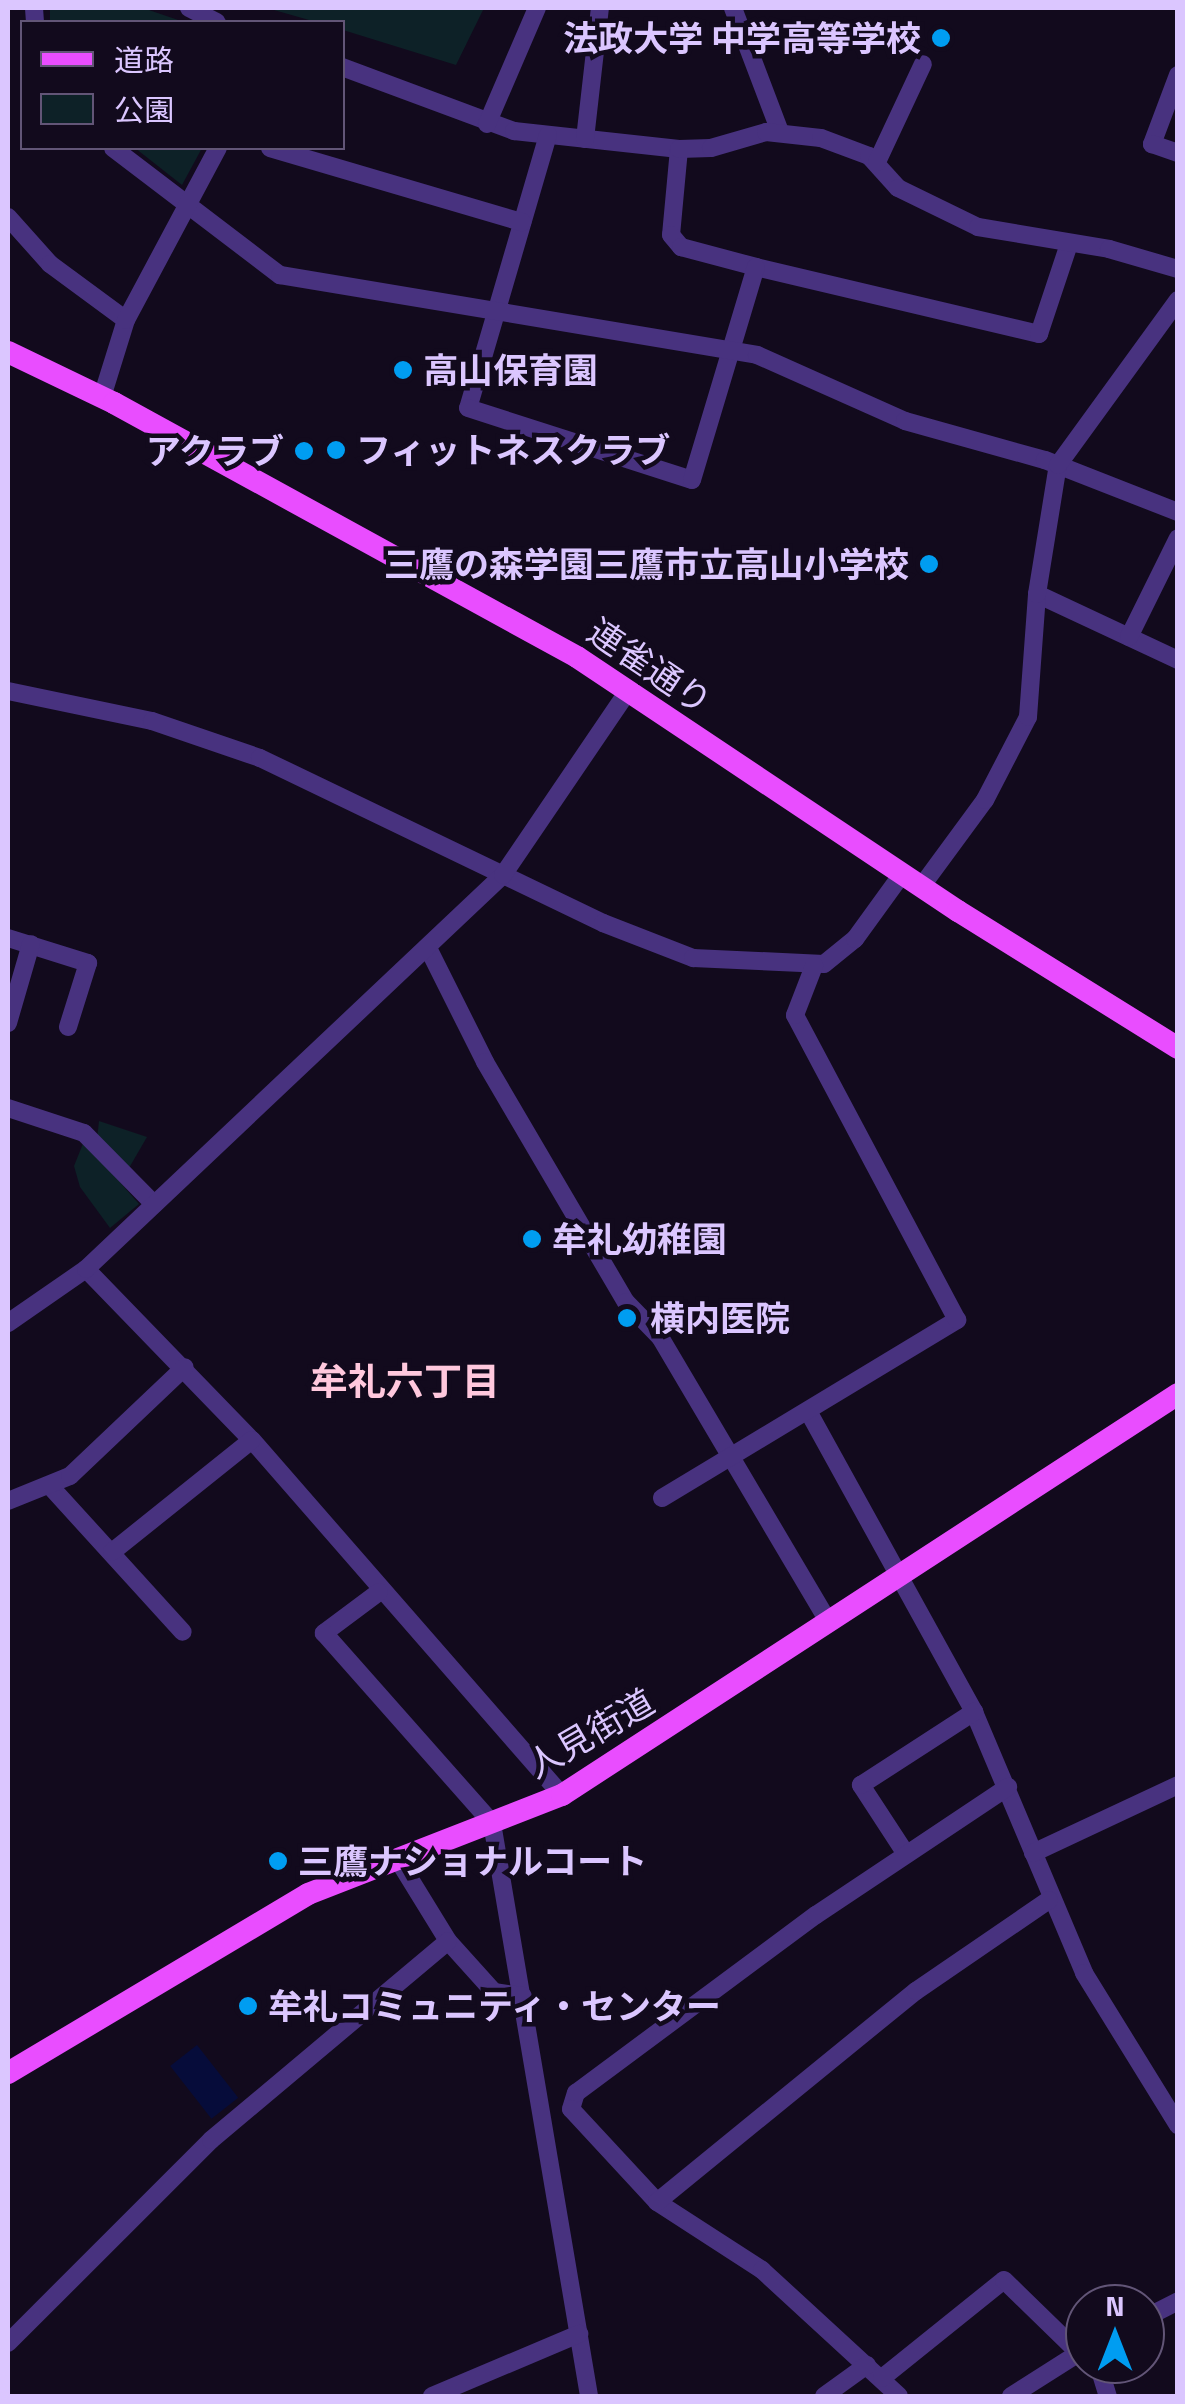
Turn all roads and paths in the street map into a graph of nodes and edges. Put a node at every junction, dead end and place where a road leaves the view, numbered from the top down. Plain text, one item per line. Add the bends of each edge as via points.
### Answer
1 (189, 8) edge
2 (537, 8) edge
3 (600, 8) edge
4 (733, 8) edge
5 (212, 20) edge
6 (923, 64) dead end
7 (345, 68) edge
8 (1178, 75) edge
9 (487, 124) junction
10 (780, 132) junction
11 (548, 135) junction
12 (585, 139) junction
13 (679, 149) junction
14 (116, 150) edge
15 (217, 150) edge
16 (277, 150) edge
17 (1178, 153) edge
18 (877, 162) junction
19 (187, 206) junction
20 (8, 217) edge
21 (522, 222) junction
22 (1069, 244) junction
23 (756, 267) junction
24 (1178, 269) edge
25 (1178, 300) edge
26 (498, 310) junction
27 (126, 320) junction
28 (732, 350) junction
29 (8, 352) edge
30 (102, 397) junction
31 (1058, 465) junction
32 (1178, 512) edge
33 (1178, 538) edge
34 (1037, 594) junction
35 (1129, 637) junction
36 (1178, 660) edge
37 (628, 690) junction
38 (8, 691) edge
39 (503, 875) junction
40 (911, 880) junction
41 (8, 938) edge
42 (31, 944) junction
43 (428, 948) junction
44 (814, 966) junction
45 (8, 1023) edge
46 (68, 1027) dead end
47 (1178, 1048) edge
48 (8, 1108) edge
49 (154, 1204) junction
50 (86, 1269) junction
51 (8, 1323) edge
52 (185, 1367) junction
53 (1178, 1394) edge
54 (808, 1410) junction
55 (252, 1440) junction
56 (733, 1455) junction
57 (50, 1486) junction
58 (662, 1498) dead end
59 (8, 1501) edge
60 (112, 1552) junction
61 (904, 1578) junction
62 (379, 1592) junction
63 (829, 1623) junction
64 (183, 1632) dead end
65 (974, 1712) junction
66 (1178, 1786) edge
67 (1008, 1787) junction
68 (562, 1795) junction
69 (492, 1824) junction
70 (904, 1851) junction
71 (1032, 1854) junction
72 (397, 1858) junction
73 (1049, 1900) junction
74 (448, 1941) junction
75 (523, 1996) junction
76 (10, 2068) edge
77 (542, 2108) junction
78 (571, 2109) junction
79 (1178, 2125) edge
80 (657, 2202) junction
81 (579, 2334) junction
82 (1065, 2336) edge
83 (8, 2343) edge
84 (1065, 2362) edge
85 (867, 2365) junction
86 (882, 2378) junction
87 (432, 2396) edge
88 (589, 2396) edge
89 (824, 2396) edge
90 (899, 2396) edge
91 (1011, 2396) edge

1 - 5 street
2 - 9 street
3 - 12 street
4 - 10 street
6 - 18 street
7 - 9 street via 407,86
8 - 17 street via 1152,144
9 - 11 street
10 - 13 street
10 - 18 street via 838,143
11 - 12 street
11 - 21 street
12 - 13 street
13 - 23 street via 672,235 681,247
14 - 19 street
15 - 19 street
16 - 21 street
18 - 22 street via 898,188 965,223
19 - 26 street via 280,276
19 - 27 street
20 - 27 street via 60,273
21 - 26 street
22 - 23 street via 1039,334
22 - 24 street
23 - 28 street
25 - 31 street
26 - 28 street
26 - 28 street via 468,408 692,480
27 - 30 street
28 - 31 street via 906,421
29 - 30 main road, 連雀通り
30 - 37 main road, 連雀通り
31 - 32 street
31 - 34 street
33 - 35 street
34 - 35 street
34 - 40 street via 1028,717 995,785
35 - 36 street
37 - 39 street
37 - 40 main road, 連雀通り
38 - 39 street via 152,721 260,758
39 - 43 street
39 - 44 street via 693,958
40 - 44 street via 846,949
40 - 47 main road, 連雀通り
41 - 42 street
42 - 45 street
42 - 46 street via 88,963
43 - 49 street
43 - 56 street via 484,1062 626,1302 660,1337
44 - 54 street via 795,1015 957,1320
48 - 49 street via 84,1134
49 - 50 street
50 - 51 street
50 - 52 street
52 - 55 street
52 - 57 street
53 - 61 main road, 人見街道
54 - 56 street
54 - 61 street
55 - 60 street
55 - 62 street
56 - 58 street
56 - 63 street
57 - 59 street
57 - 60 street
60 - 64 street
61 - 63 main road, 人見街道
61 - 65 street
62 - 68 street
62 - 69 street via 324,1633
63 - 68 main road, 人見街道
65 - 67 street
65 - 70 street via 862,1784
66 - 71 street
67 - 70 street
67 - 71 street
68 - 69 main road, 人見街道
69 - 72 main road, 人見街道
69 - 75 street
70 - 78 street via 576,2093
71 - 73 street
72 - 74 street
72 - 76 main road, 人見街道 via 308,1894
73 - 79 street via 1132,2060
73 - 80 street via 916,1991
74 - 75 street via 494,1992
74 - 83 street via 212,2140
75 - 77 street
77 - 78 street
77 - 81 street
78 - 80 street
80 - 85 street via 762,2270
81 - 87 street
81 - 88 street
82 - 86 street via 1004,2280
84 - 91 street
85 - 86 street
85 - 89 street
86 - 90 street

